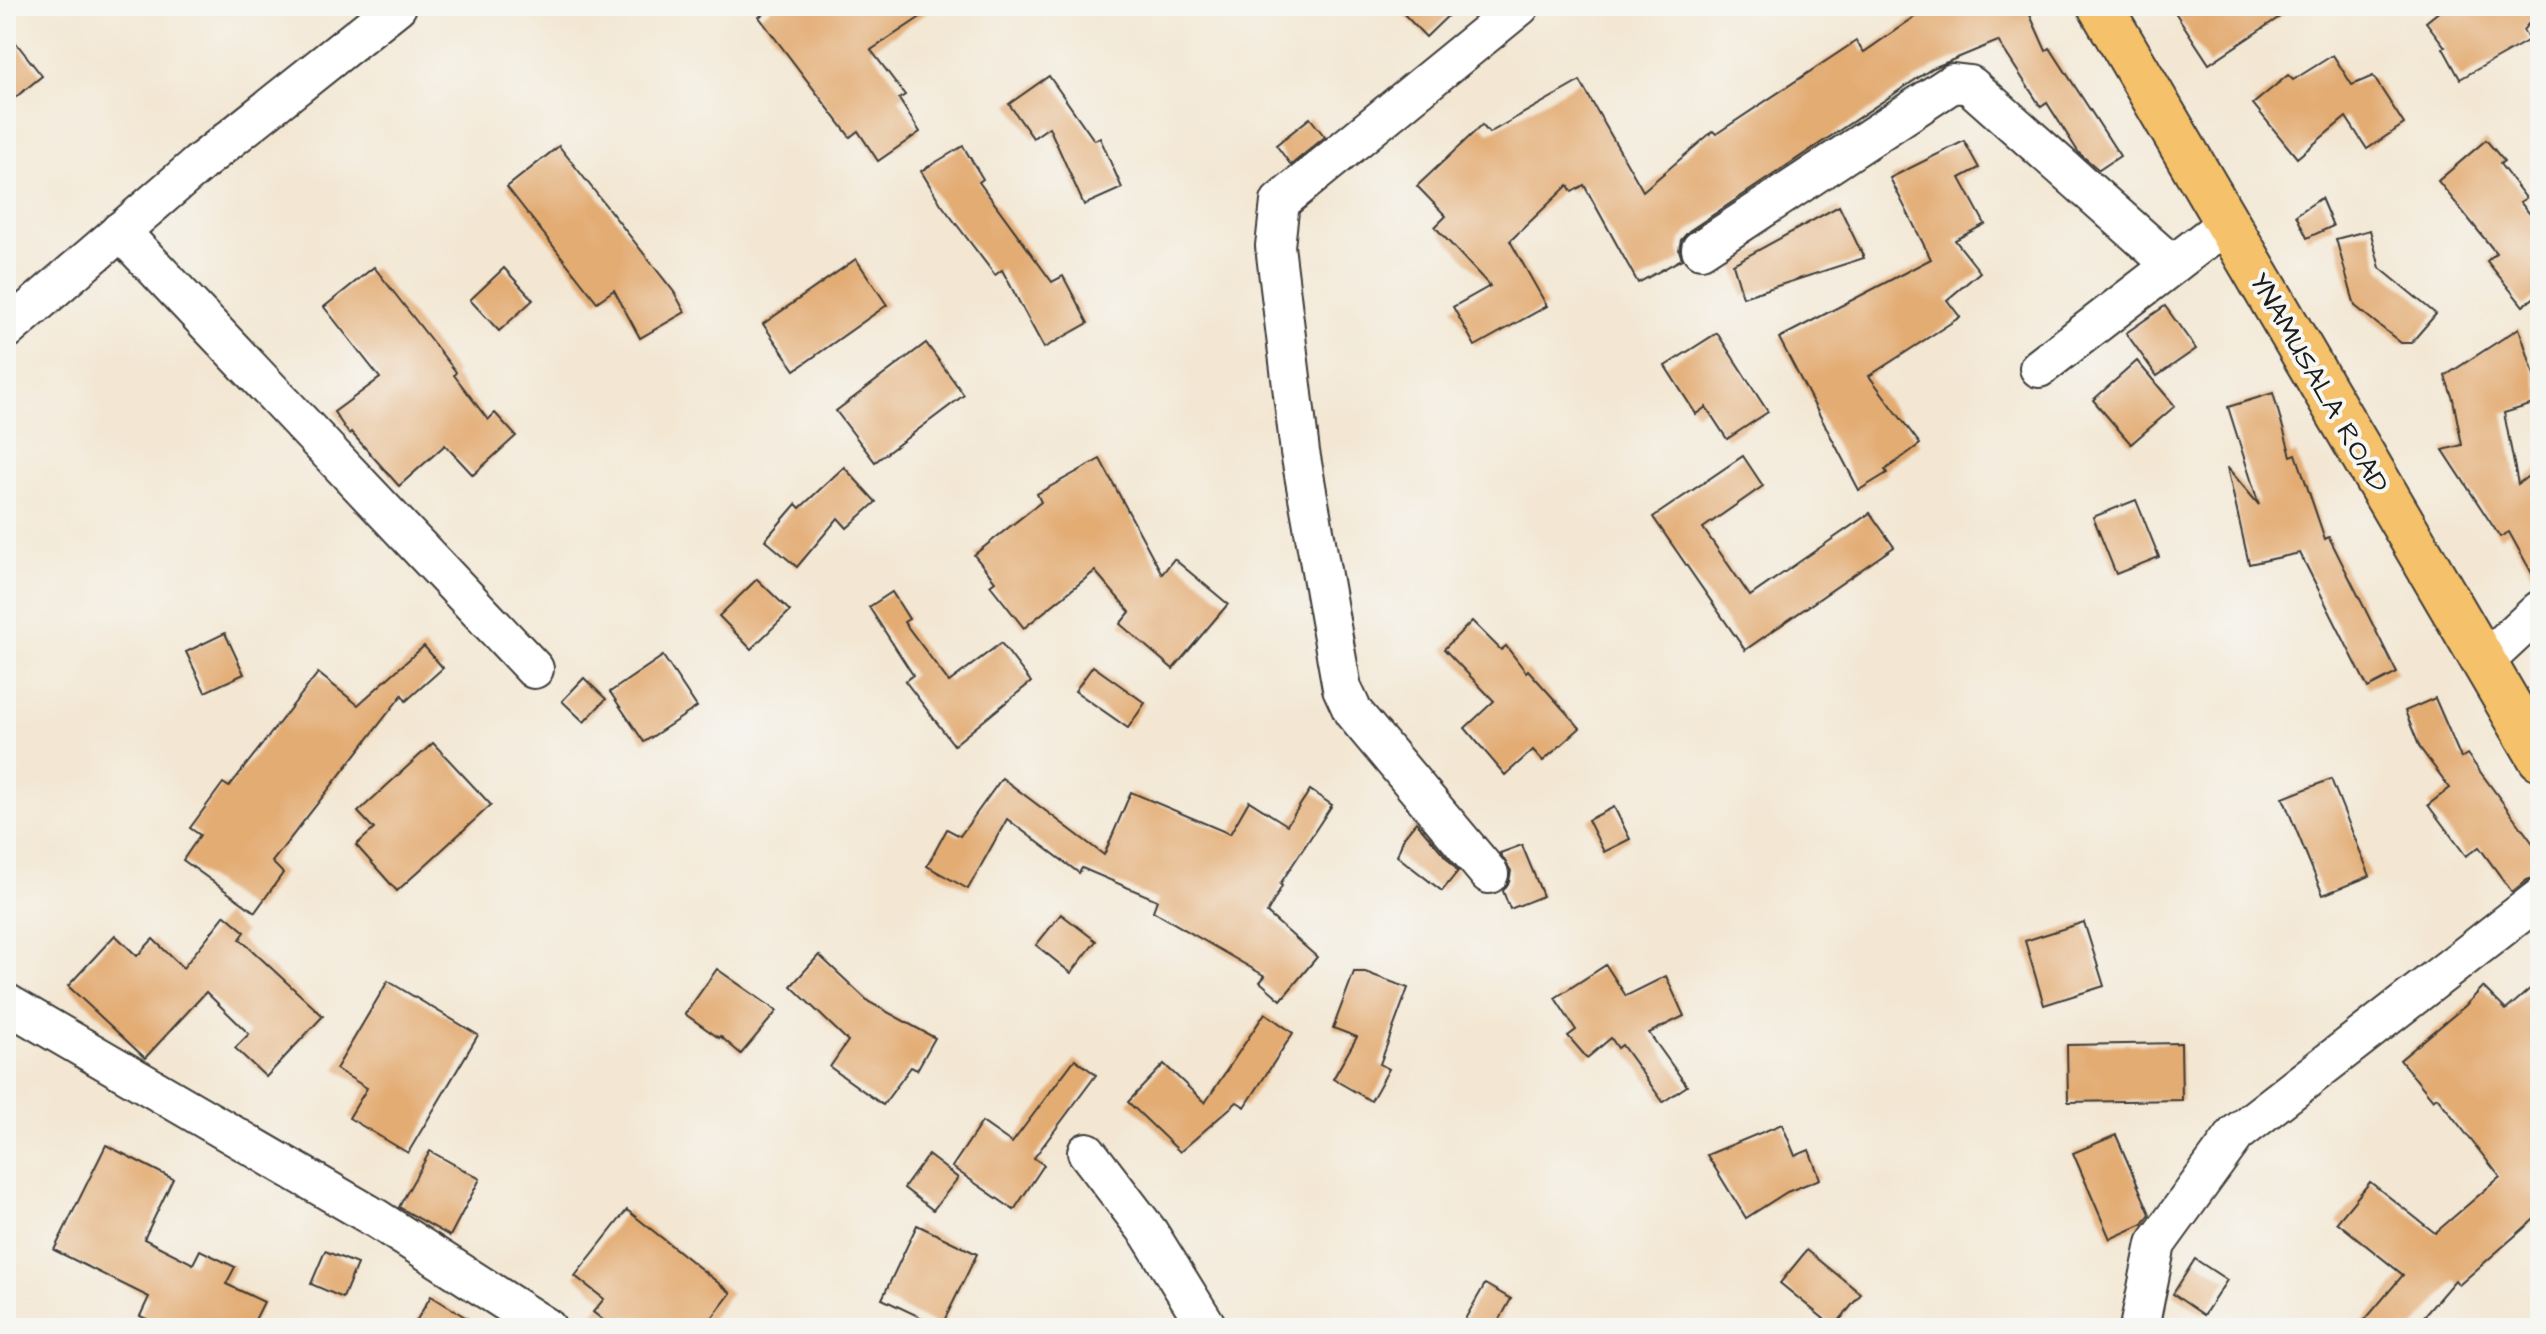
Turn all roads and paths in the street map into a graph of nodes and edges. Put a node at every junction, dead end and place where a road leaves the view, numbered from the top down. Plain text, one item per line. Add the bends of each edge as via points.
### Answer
1 (397, 6) edge
2 (1520, 6) edge
3 (2100, 6) edge
4 (2227, 223) junction
5 (120, 231) junction
6 (1701, 249) dead end
7 (2172, 265) junction
8 (6, 330) edge
9 (2039, 368) dead end
10 (2540, 610) edge
11 (2484, 662) junction
12 (534, 669) dead end
13 (2540, 758) edge
14 (1489, 874) dead end
15 (2540, 898) edge
16 (6, 1003) edge
17 (1087, 1152) dead end
18 (547, 1328) edge
19 (1208, 1328) edge
20 (2139, 1328) edge

1 - 5 street
2 - 14 street via 1280,202 1275,246 1300,452 1342,688 1353,712
3 - 4 main road, YNAMUSALA ROAD
4 - 7 street
4 - 11 main road, YNAMUSALA ROAD
5 - 8 street
5 - 12 street
6 - 7 street via 1953,83 1970,85
7 - 9 street
10 - 11 street
11 - 13 main road, YNAMUSALA ROAD
15 - 20 street via 2236,1134 2156,1244
16 - 18 street via 377,1219
17 - 19 street via 1149,1233

